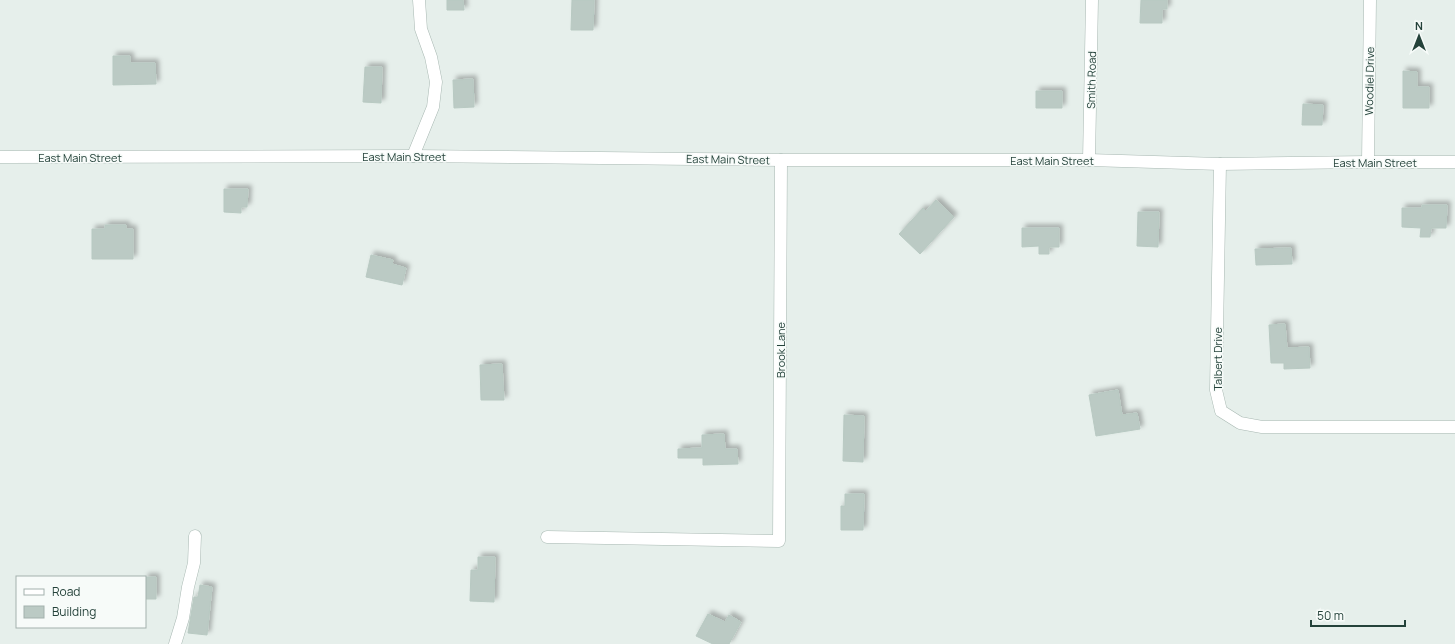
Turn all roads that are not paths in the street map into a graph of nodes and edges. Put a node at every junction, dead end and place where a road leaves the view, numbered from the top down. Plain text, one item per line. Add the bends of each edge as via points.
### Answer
1 (419, 0) edge
2 (1092, 0) edge
3 (1370, 0) edge
4 (413, 156) junction
5 (0, 157) edge
6 (781, 160) junction
7 (1089, 160) junction
8 (1368, 162) junction
9 (1455, 162) edge
10 (1220, 164) junction
11 (1455, 427) edge
12 (195, 536) dead end
13 (547, 537) dead end
14 (175, 644) edge

1 - 4 street via 421,29 436,82 433,107
2 - 7 street, Smith Road
3 - 8 street, Woodiel Drive
4 - 5 street, East Main Street
4 - 6 street, East Main Street
6 - 7 street, East Main Street
6 - 13 street, Brook Lane via 779,541
7 - 10 street, East Main Street
8 - 9 street, East Main Street
8 - 10 street, East Main Street
10 - 11 street, Talbert Drive via 1216,390 1221,411 1240,423 1262,427
12 - 14 street via 194,563

